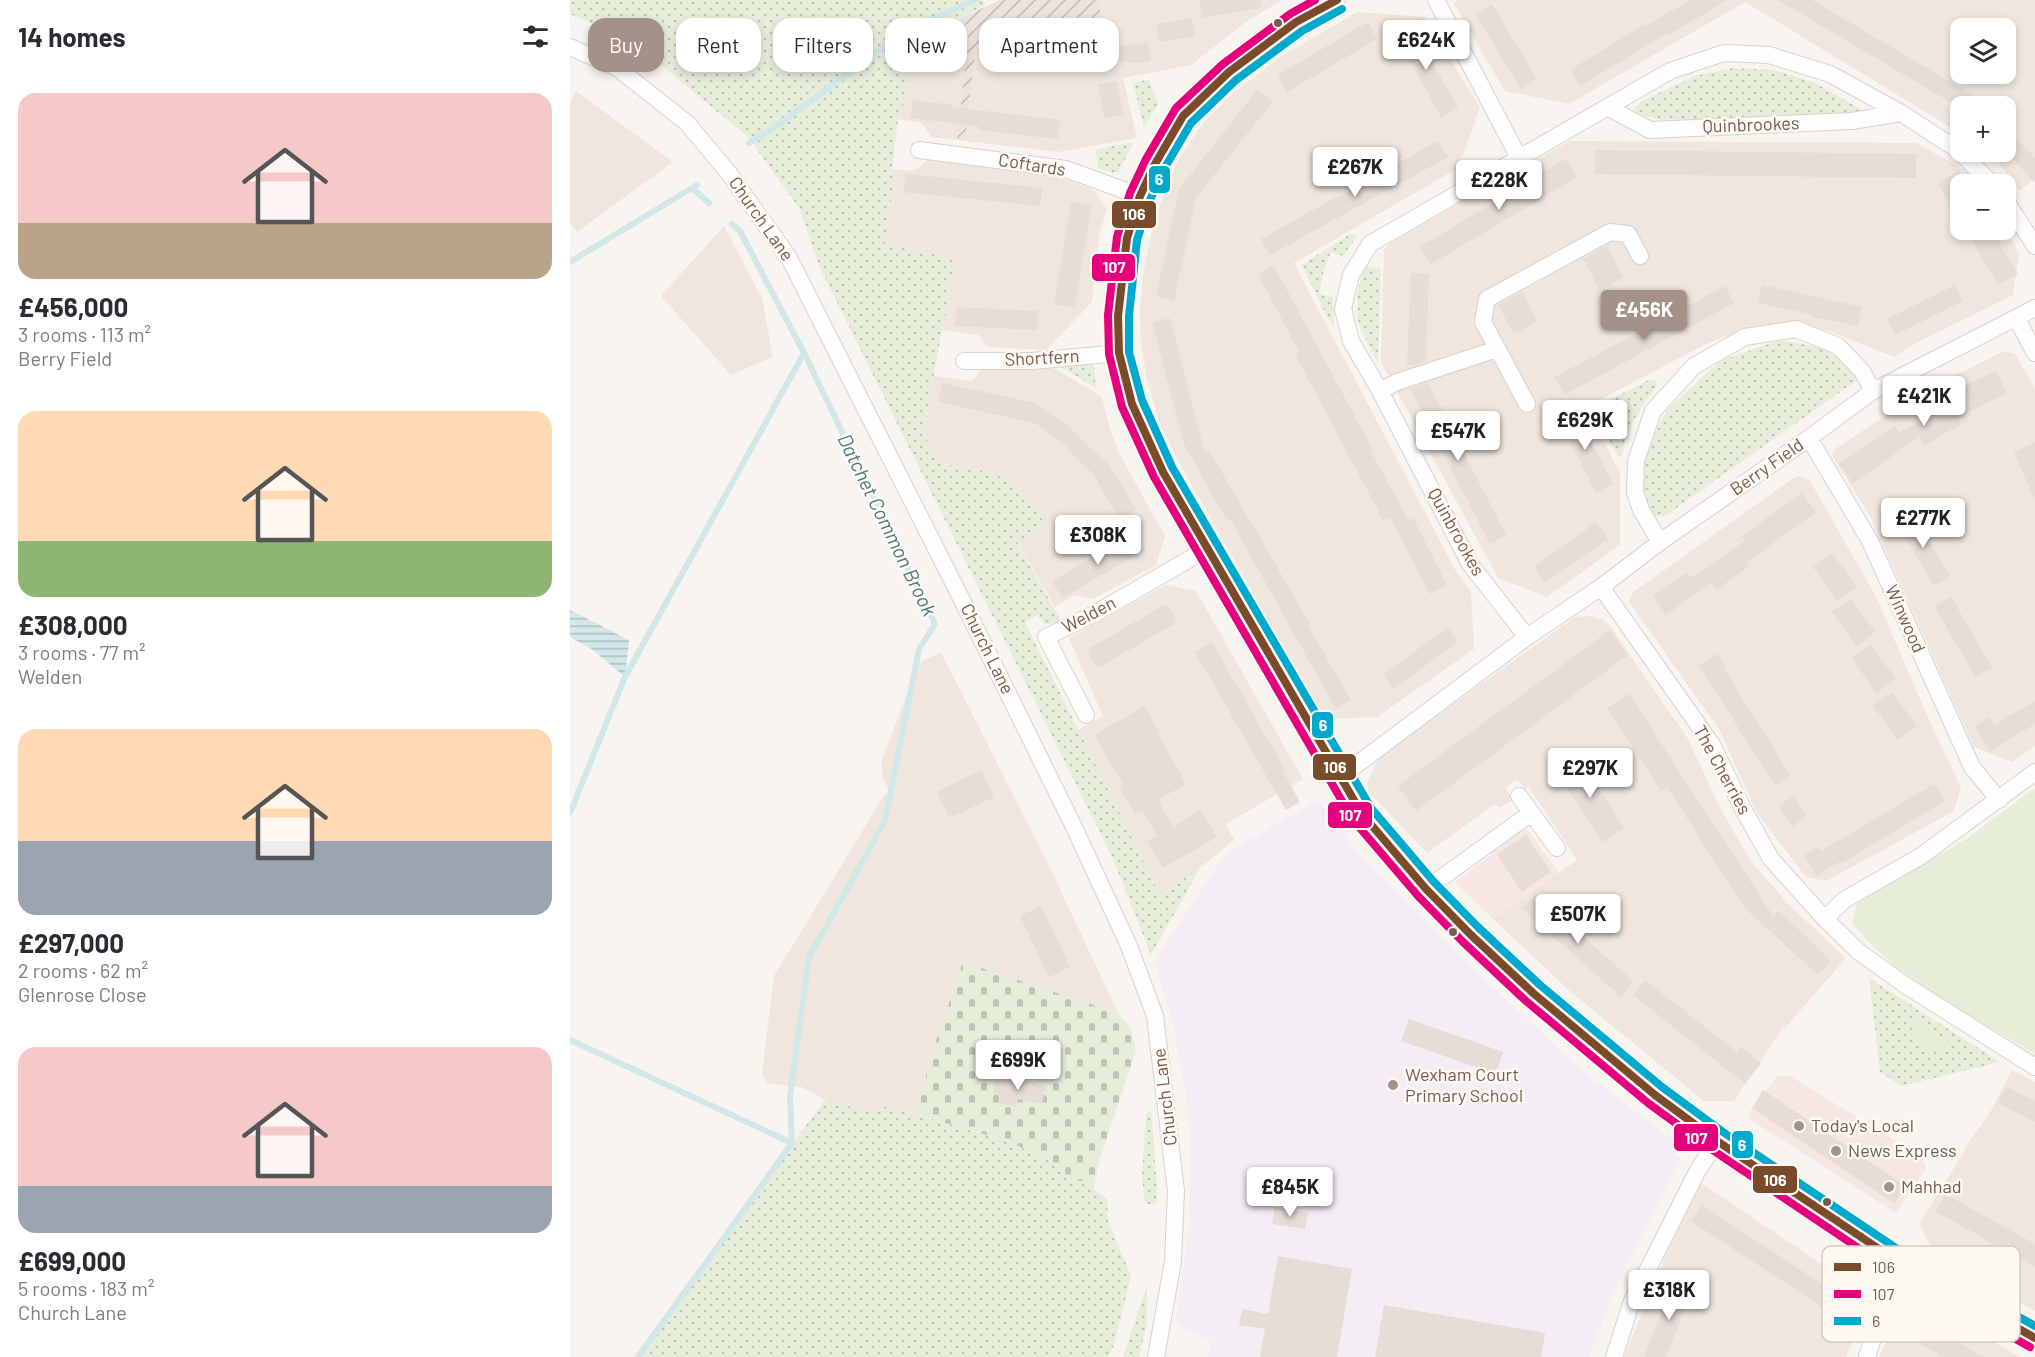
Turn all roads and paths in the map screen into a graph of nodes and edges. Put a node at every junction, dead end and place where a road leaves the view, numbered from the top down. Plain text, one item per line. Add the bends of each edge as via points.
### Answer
1 (1337, 0) edge
2 (1436, 0) edge
3 (570, 47) edge
4 (1607, 107) junction
5 (1901, 113) junction
6 (919, 150) dead end
7 (1519, 158) junction
8 (1982, 174) edge
9 (1140, 196) junction
10 (2016, 217) edge
11 (2035, 246) edge
12 (1640, 256) dead end
13 (2035, 308) edge
14 (2017, 319) junction
15 (1497, 349) junction
16 (1119, 352) junction
17 (2035, 353) edge
18 (964, 361) dead end
19 (1380, 391) junction
20 (1873, 391) junction
21 (1527, 404) dead end
22 (1809, 438) junction
23 (1660, 542) junction
24 (1207, 549) junction
25 (1601, 587) junction
26 (1527, 637) junction
27 (1086, 715) dead end
28 (2035, 772) edge
29 (1340, 777) junction
30 (1519, 796) dead end
31 (1999, 800) junction
32 (1532, 813) junction
33 (1557, 848) dead end
34 (1426, 889) junction
35 (1825, 919) junction
36 (2035, 1067) edge
37 (1717, 1141) junction
38 (1877, 1246) edge
39 (2020, 1330) edge
40 (2035, 1338) edge
41 (1872, 1342) edge
42 (1156, 1357) edge
43 (1614, 1357) edge
44 (1867, 1357) edge

1 - 9 street via 1296,22 1229,72 1183,116
2 - 7 street
3 - 42 street, Church Lane via 616,67 687,123 728,172 789,258 973,621 1129,946 1155,1016 1176,1191 1173,1261
4 - 5 street, Quinbrookes via 1650,129 1852,121
4 - 5 street, Quinbrookes via 1670,71 1724,53 1769,55 1830,75
4 - 7 street, Quinbrookes
5 - 8 street, Quinbrookes via 1958,150
6 - 9 street, Coftards via 1066,169
7 - 19 street, Quinbrookes via 1370,244 1351,276 1343,309 1351,341
9 - 16 street via 1127,238 1118,316
10 - 11 street
12 - 15 street via 1628,234 1610,232 1487,299 1483,322
13 - 14 street, Berry Field
14 - 17 street
14 - 20 street, Berry Field
15 - 19 street
15 - 21 street
16 - 18 street, Shortfern via 1033,361
16 - 24 street via 1136,414 1163,472
19 - 26 street, Quinbrookes via 1470,564
20 - 22 street, Berry Field
20 - 23 street via 1862,371 1838,346 1796,329 1745,337 1694,366 1653,411 1636,460 1635,492
22 - 23 street, Berry Field
22 - 31 street, Winwood via 1870,541 1972,766
23 - 25 street, Berry Field
24 - 27 street, Welden via 1046,637
24 - 29 street
25 - 26 street, Berry Field
25 - 35 street, The Cherries via 1713,746 1772,859
26 - 29 street, Berry Field
28 - 31 street
29 - 34 street via 1362,814
30 - 32 street
31 - 35 street via 1921,856 1844,900
32 - 33 street
32 - 34 street
34 - 37 street via 1533,993 1655,1095
35 - 36 street, The Cherries via 1859,952 1905,985
37 - 38 street
37 - 43 street via 1698,1170 1632,1301
39 - 40 street
41 - 44 street

